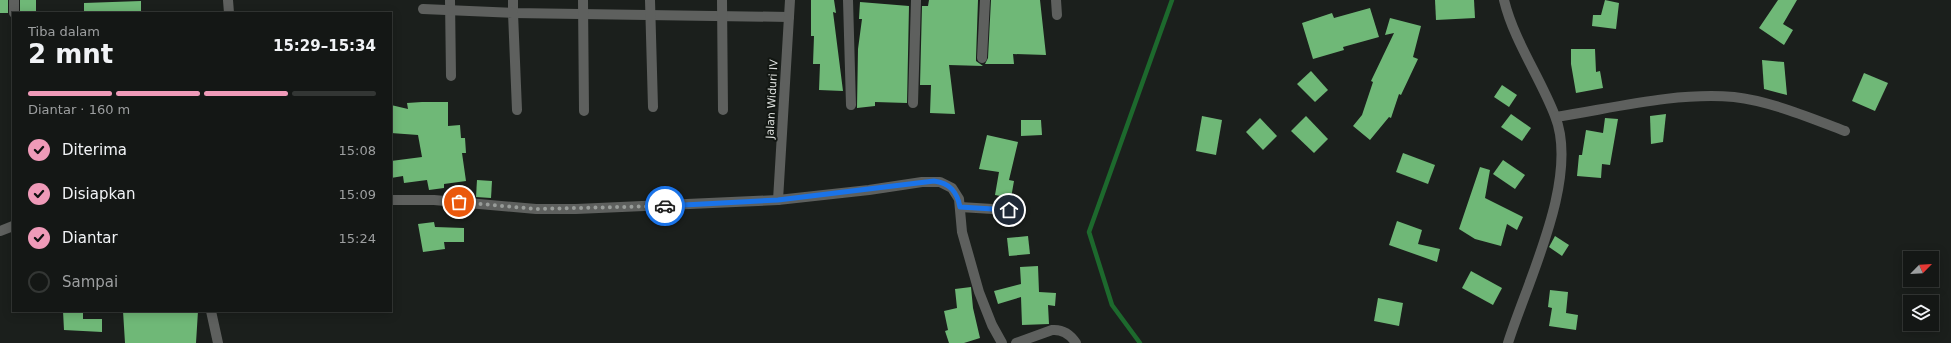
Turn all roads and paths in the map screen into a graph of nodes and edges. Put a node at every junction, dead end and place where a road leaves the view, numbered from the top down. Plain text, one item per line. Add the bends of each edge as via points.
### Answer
1 (14, 0) edge
2 (228, 0) edge
3 (450, 0) edge
4 (513, 0) edge
5 (583, 0) edge
6 (650, 0) edge
7 (722, 0) edge
8 (790, 0) edge
9 (848, 0) edge
10 (916, 0) edge
11 (985, 0) edge
12 (1056, 0) edge
13 (1504, 0) edge
14 (423, 10) dead end
15 (450, 10) junction
16 (14, 12) edge
17 (229, 12) edge
18 (513, 13) junction
19 (584, 14) junction
20 (650, 15) junction
21 (1057, 15) dead end
22 (721, 16) junction
23 (789, 18) junction
24 (982, 58) dead end
25 (451, 76) dead end
26 (913, 103) dead end
27 (851, 105) dead end
28 (653, 107) dead end
29 (517, 110) dead end
30 (723, 110) dead end
31 (584, 111) dead end
32 (1556, 117) junction
33 (1845, 131) dead end
34 (392, 200) edge
35 (778, 200) junction
36 (960, 207) junction
37 (1009, 210) dead end
38 (12, 226) edge
39 (0, 230) edge
40 (211, 312) edge
41 (218, 343) edge
42 (1002, 343) edge
43 (1016, 343) edge
44 (1076, 343) edge
45 (1508, 343) edge

1 - 16 street
2 - 17 street
3 - 15 street
4 - 18 street
5 - 19 street
6 - 20 street
7 - 22 street
8 - 23 street, Jalan Widuri IV
9 - 27 street
10 - 26 street
11 - 24 street
12 - 21 street
13 - 32 street via 1514,31
14 - 15 street
15 - 18 street
15 - 25 street
18 - 19 street
18 - 29 street
19 - 20 street
19 - 31 street
20 - 22 street
20 - 28 street
22 - 23 street
22 - 30 street
23 - 35 street, Jalan Widuri IV
32 - 33 street via 1704,96 1761,103
32 - 45 street via 1562,141 1562,161 1555,204
34 - 35 street via 434,200 536,209 698,205
35 - 36 street via 934,181 952,188 956,192
36 - 37 street
36 - 42 street via 962,232 979,292
38 - 39 street
40 - 41 street
43 - 44 street via 1052,330 1071,336

